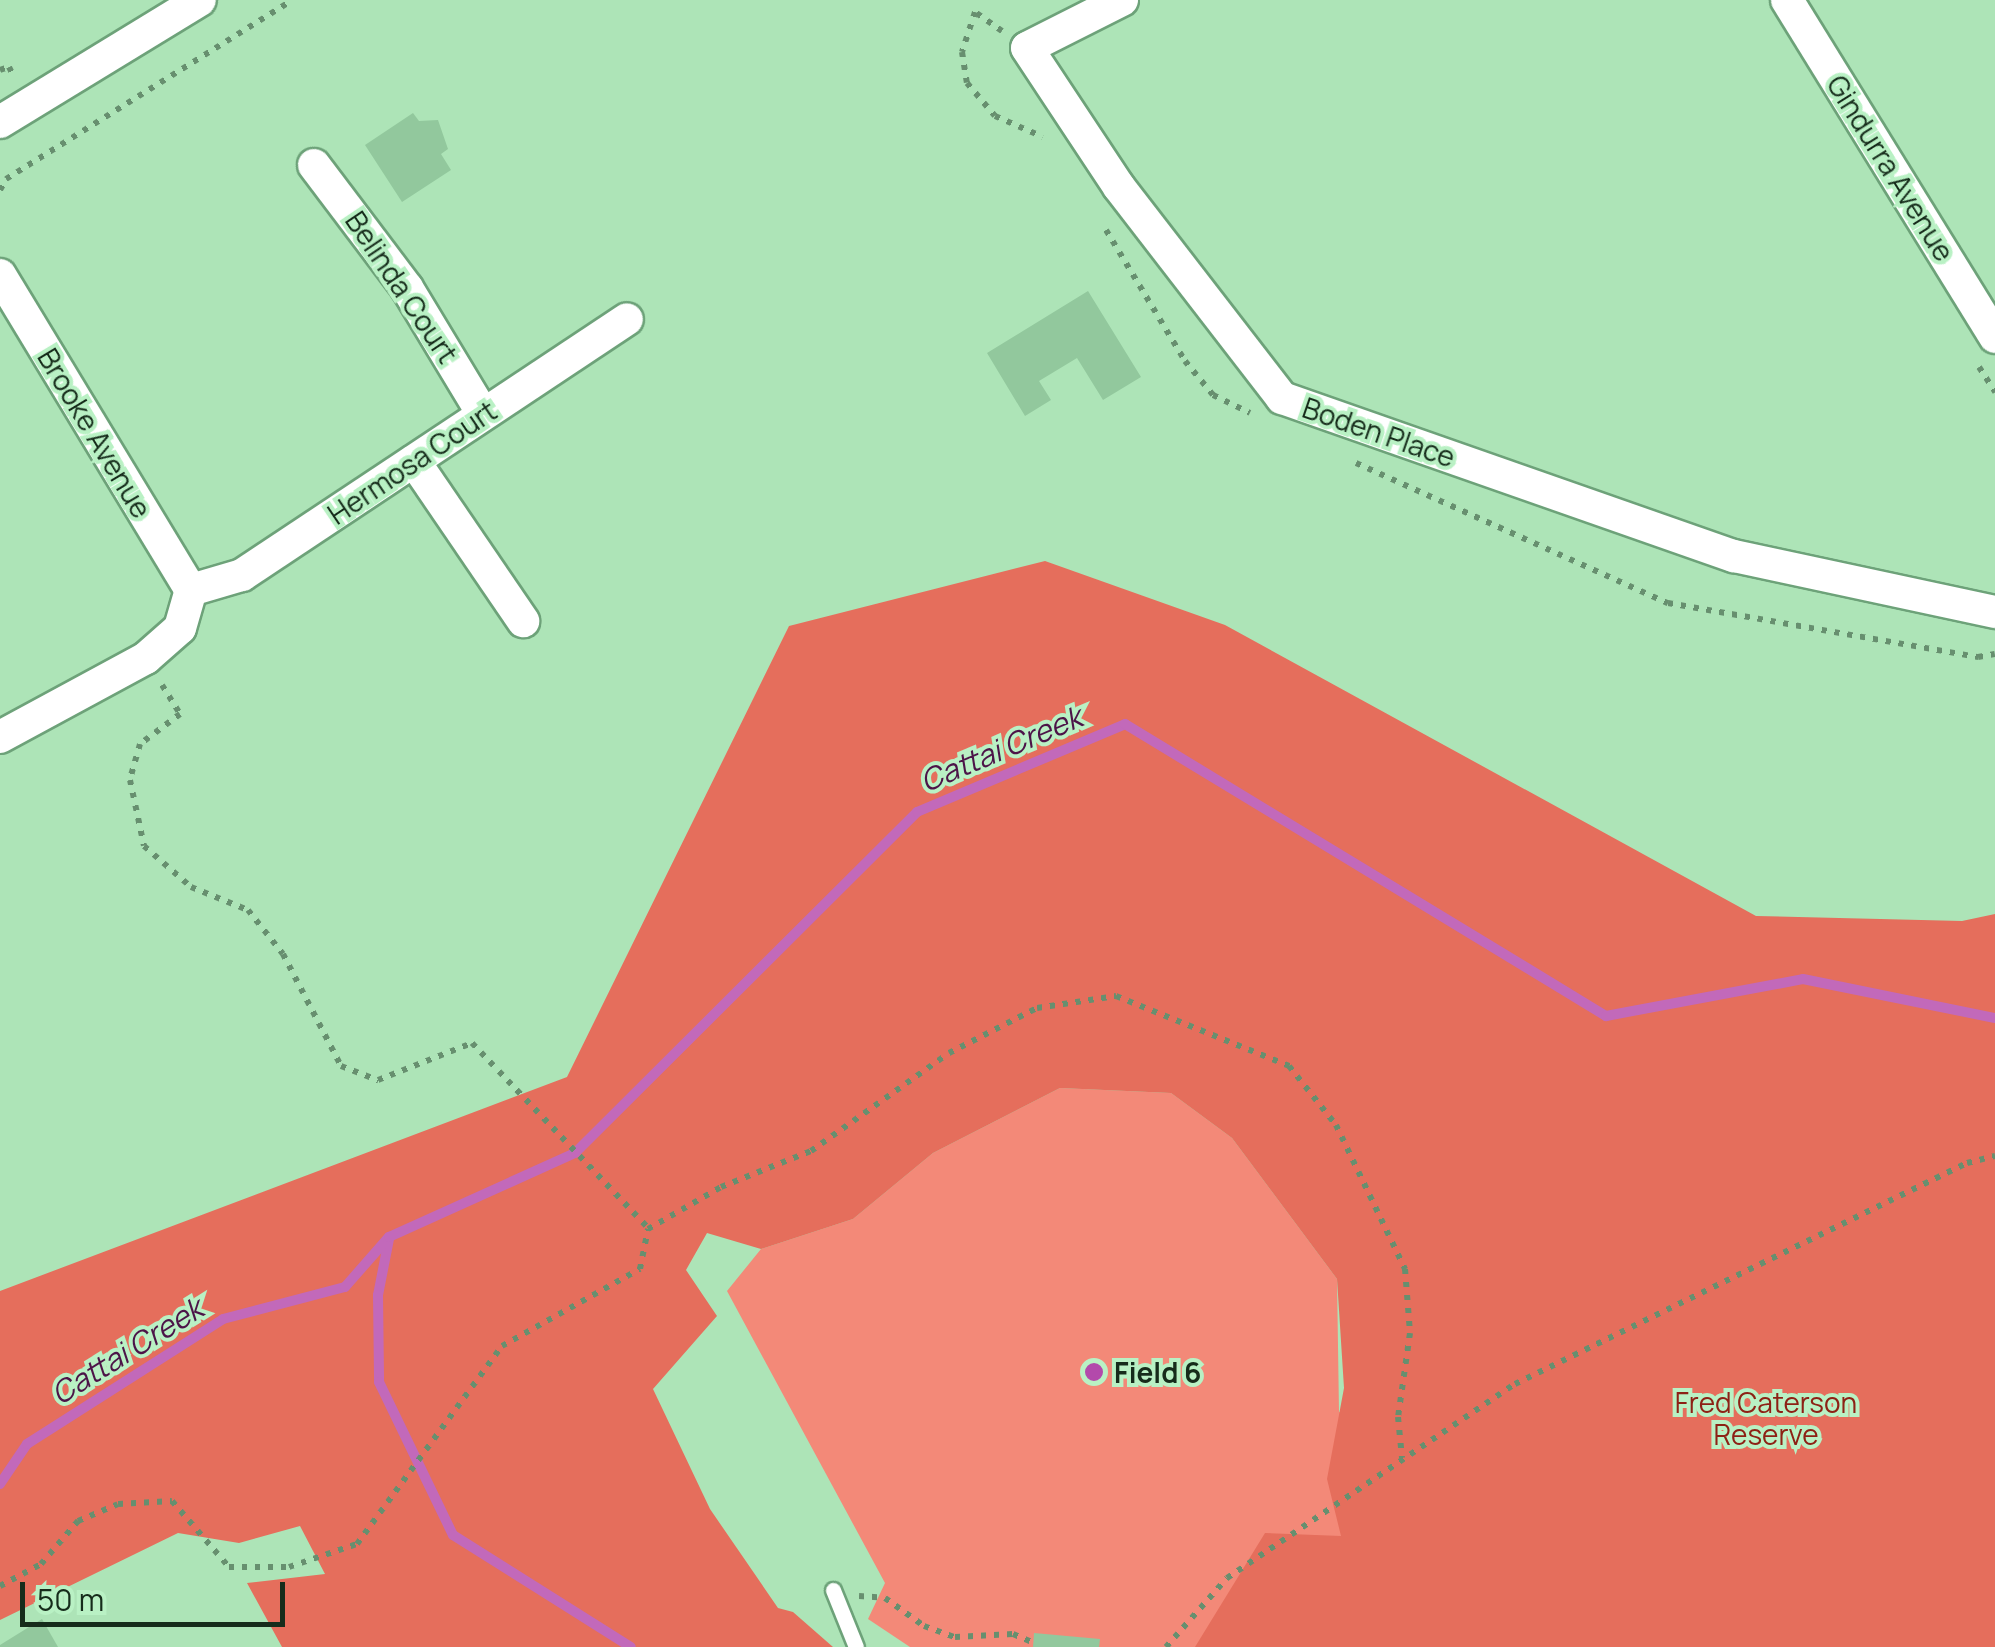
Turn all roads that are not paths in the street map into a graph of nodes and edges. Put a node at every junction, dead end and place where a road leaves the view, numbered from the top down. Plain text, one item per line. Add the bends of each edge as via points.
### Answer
1 (200, 0) edge
2 (1122, 0) edge
3 (1787, 0) edge
4 (0, 122) edge
5 (314, 165) dead end
6 (0, 276) edge
7 (628, 320) dead end
8 (1995, 337) edge
9 (484, 414) junction
10 (414, 461) junction
11 (191, 590) junction
12 (1995, 612) edge
13 (522, 621) dead end
14 (0, 737) edge
15 (834, 1590) road end
16 (856, 1647) edge

1 - 4 street
2 - 12 street, Boden Place via 1027,48 1119,187 1282,398 1734,556
3 - 8 street, Gindurra Avenue
5 - 9 street, Belinda Court via 396,272
6 - 11 street, Brooke Avenue
7 - 9 street, Hermosa Court
9 - 10 street, Hermosa Court
10 - 11 street, Hermosa Court via 242,574
10 - 13 street
11 - 14 street via 180,628 146,658
15 - 16 lane

